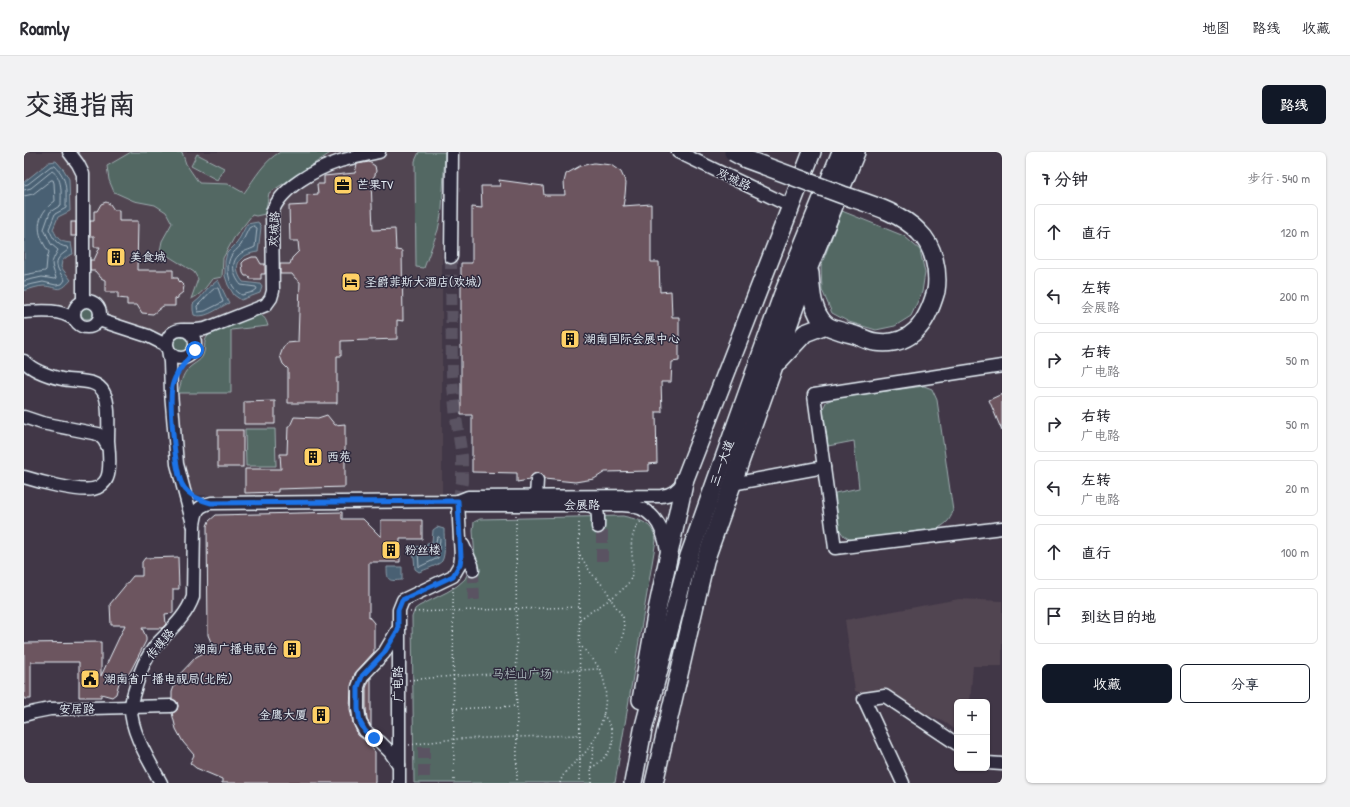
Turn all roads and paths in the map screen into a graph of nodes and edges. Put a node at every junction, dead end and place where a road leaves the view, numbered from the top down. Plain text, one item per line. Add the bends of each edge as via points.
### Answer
1 (69, 152) edge
2 (379, 152) edge
3 (452, 152) edge
4 (678, 152) edge
5 (733, 152) edge
6 (812, 152) edge
7 (840, 152) edge
8 (856, 152) edge
9 (790, 206) junction
10 (451, 257) tunnel mouth
11 (810, 267) junction
12 (80, 304) junction
13 (24, 312) edge
14 (57, 312) junction
15 (74, 318) junction
16 (99, 320) junction
17 (826, 325) junction
18 (205, 329) junction
19 (179, 331) junction
20 (148, 336) junction
21 (168, 349) junction
22 (194, 350) junction
23 (24, 361) edge
24 (1002, 366) edge
25 (774, 367) junction
26 (171, 392) junction
27 (24, 417) edge
28 (108, 424) junction
29 (98, 434) junction
30 (108, 448) junction
31 (824, 467) junction
32 (24, 478) edge
33 (685, 479) junction
34 (537, 480) dead end
35 (732, 484) junction
36 (183, 486) junction
37 (536, 499) junction
38 (458, 501) junction
39 (211, 503) junction
40 (516, 505) junction
41 (584, 505) junction
42 (609, 505) junction
43 (648, 512) junction
44 (194, 525) junction
45 (1002, 528) edge
46 (460, 540) junction
47 (579, 554) junction
48 (667, 564) junction
49 (473, 570) tunnel mouth
50 (453, 576) junction
51 (610, 598) junction
52 (580, 607) junction
53 (516, 609) junction
54 (453, 611) junction
55 (398, 613) junction
56 (580, 619) junction
57 (398, 630) junction
58 (580, 645) junction
59 (616, 654) dead end
60 (580, 670) junction
61 (599, 670) junction
62 (517, 673) junction
63 (453, 676) junction
64 (398, 682) junction
65 (171, 706) dead end
66 (517, 706) junction
67 (131, 708) junction
68 (24, 709) edge
69 (453, 709) junction
70 (50, 710) junction
71 (604, 714) junction
72 (24, 715) edge
73 (580, 734) junction
74 (517, 737) junction
75 (454, 739) junction
76 (594, 741) junction
77 (954, 742) edge
78 (399, 746) junction
79 (580, 759) junction
80 (990, 763) edge
81 (1002, 764) edge
82 (591, 768) junction
83 (397, 776) edge
84 (655, 781) edge
85 (161, 783) edge
86 (454, 783) edge
87 (517, 783) edge
88 (560, 783) edge
89 (580, 783) edge
90 (592, 783) edge
91 (629, 783) edge
92 (633, 783) edge
93 (903, 783) edge

1 - 12 street via 83,174
2 - 18 street, 欢城路 via 324,168 300,181 280,198 272,213 271,298 261,308
3 - 10 street
4 - 9 street, 欢城路
5 - 17 highway, bridge via 906,220 921,233 930,249 936,266 936,291 932,308 912,335 888,343 874,342
6 - 9 highway
7 - 92 highway, 三一大道 via 782,296 689,556 643,730
8 - 11 highway, 三一大道
9 - 33 highway
11 - 17 highway via 811,294 817,313
11 - 25 highway, 三一大道
12 - 14 street
12 - 15 street via 73,314
12 - 16 street via 92,302 98,308
13 - 14 street
14 - 15 street
15 - 16 street via 84,328 93,326
16 - 20 street
17 - 25 highway via 805,333
18 - 19 street, 欢城路
18 - 22 street
19 - 20 street, 欢城路
19 - 21 street via 168,340
19 - 22 street via 192,334
20 - 21 street via 164,344
21 - 22 street via 177,358 185,358
21 - 26 street
22 - 26 street via 177,373
23 - 28 street via 43,373 98,385 107,401
24 - 31 street via 814,395
25 - 35 highway, 三一大道
26 - 36 street via 176,459
27 - 29 street via 49,425
28 - 29 street
28 - 30 street
29 - 30 street
30 - 32 street via 107,478 102,485 94,489 83,490
31 - 35 street
31 - 45 street via 835,548
33 - 37 street, 会展路 via 676,491 668,495
33 - 48 highway
34 - 37 street
35 - 84 highway, 三一大道 via 705,561
36 - 39 street via 204,502
36 - 44 street
37 - 38 street, 会展路 via 468,497
37 - 40 street, 会展路
37 - 41 street, 会展路
38 - 39 street, 会展路
38 - 40 street, 会展路 via 467,505
38 - 46 street
39 - 44 street via 198,509
40 - 53 path
41 - 42 street, 会展路
41 - 42 street via 595,507 600,527 603,511
41 - 47 path
42 - 43 street, 会展路 via 628,505
43 - 48 street via 656,520 665,537
43 - 51 path via 634,530 631,539 632,574 629,582
44 - 67 street, 传媒路 via 190,606 148,656 138,678
46 - 49 street
46 - 50 street via 460,564
47 - 51 path via 591,573 607,590
47 - 52 path
48 - 91 highway via 647,663
50 - 54 path
50 - 55 street via 402,600
51 - 56 path
51 - 59 path via 623,617 622,642
52 - 53 path
52 - 56 path
53 - 54 path
53 - 62 path
54 - 55 path
54 - 63 path
55 - 57 street, 广电路
56 - 58 path
57 - 64 street, 广电路
57 - 83 street via 384,653 362,676 358,687 360,722 365,731 385,747
58 - 60 path
58 - 61 path
60 - 61 path
60 - 62 path
60 - 73 path
61 - 71 path via 605,690
62 - 63 path
62 - 66 path
63 - 64 path
63 - 69 path
64 - 78 street, 广电路
65 - 67 street, 安居路
66 - 69 path
66 - 74 path
67 - 70 street, 安居路
67 - 85 street, 传媒路 via 140,742
68 - 70 street
69 - 75 path
70 - 72 street, 安居路
71 - 76 path
71 - 82 path via 614,738 607,754
73 - 74 path
73 - 79 path
74 - 75 path
74 - 87 path
75 - 78 path
75 - 86 path
76 - 79 path
76 - 82 path
77 - 93 street via 885,696 864,698
78 - 83 street, 广电路
79 - 88 path via 564,774
79 - 89 path
80 - 81 street
82 - 90 path

